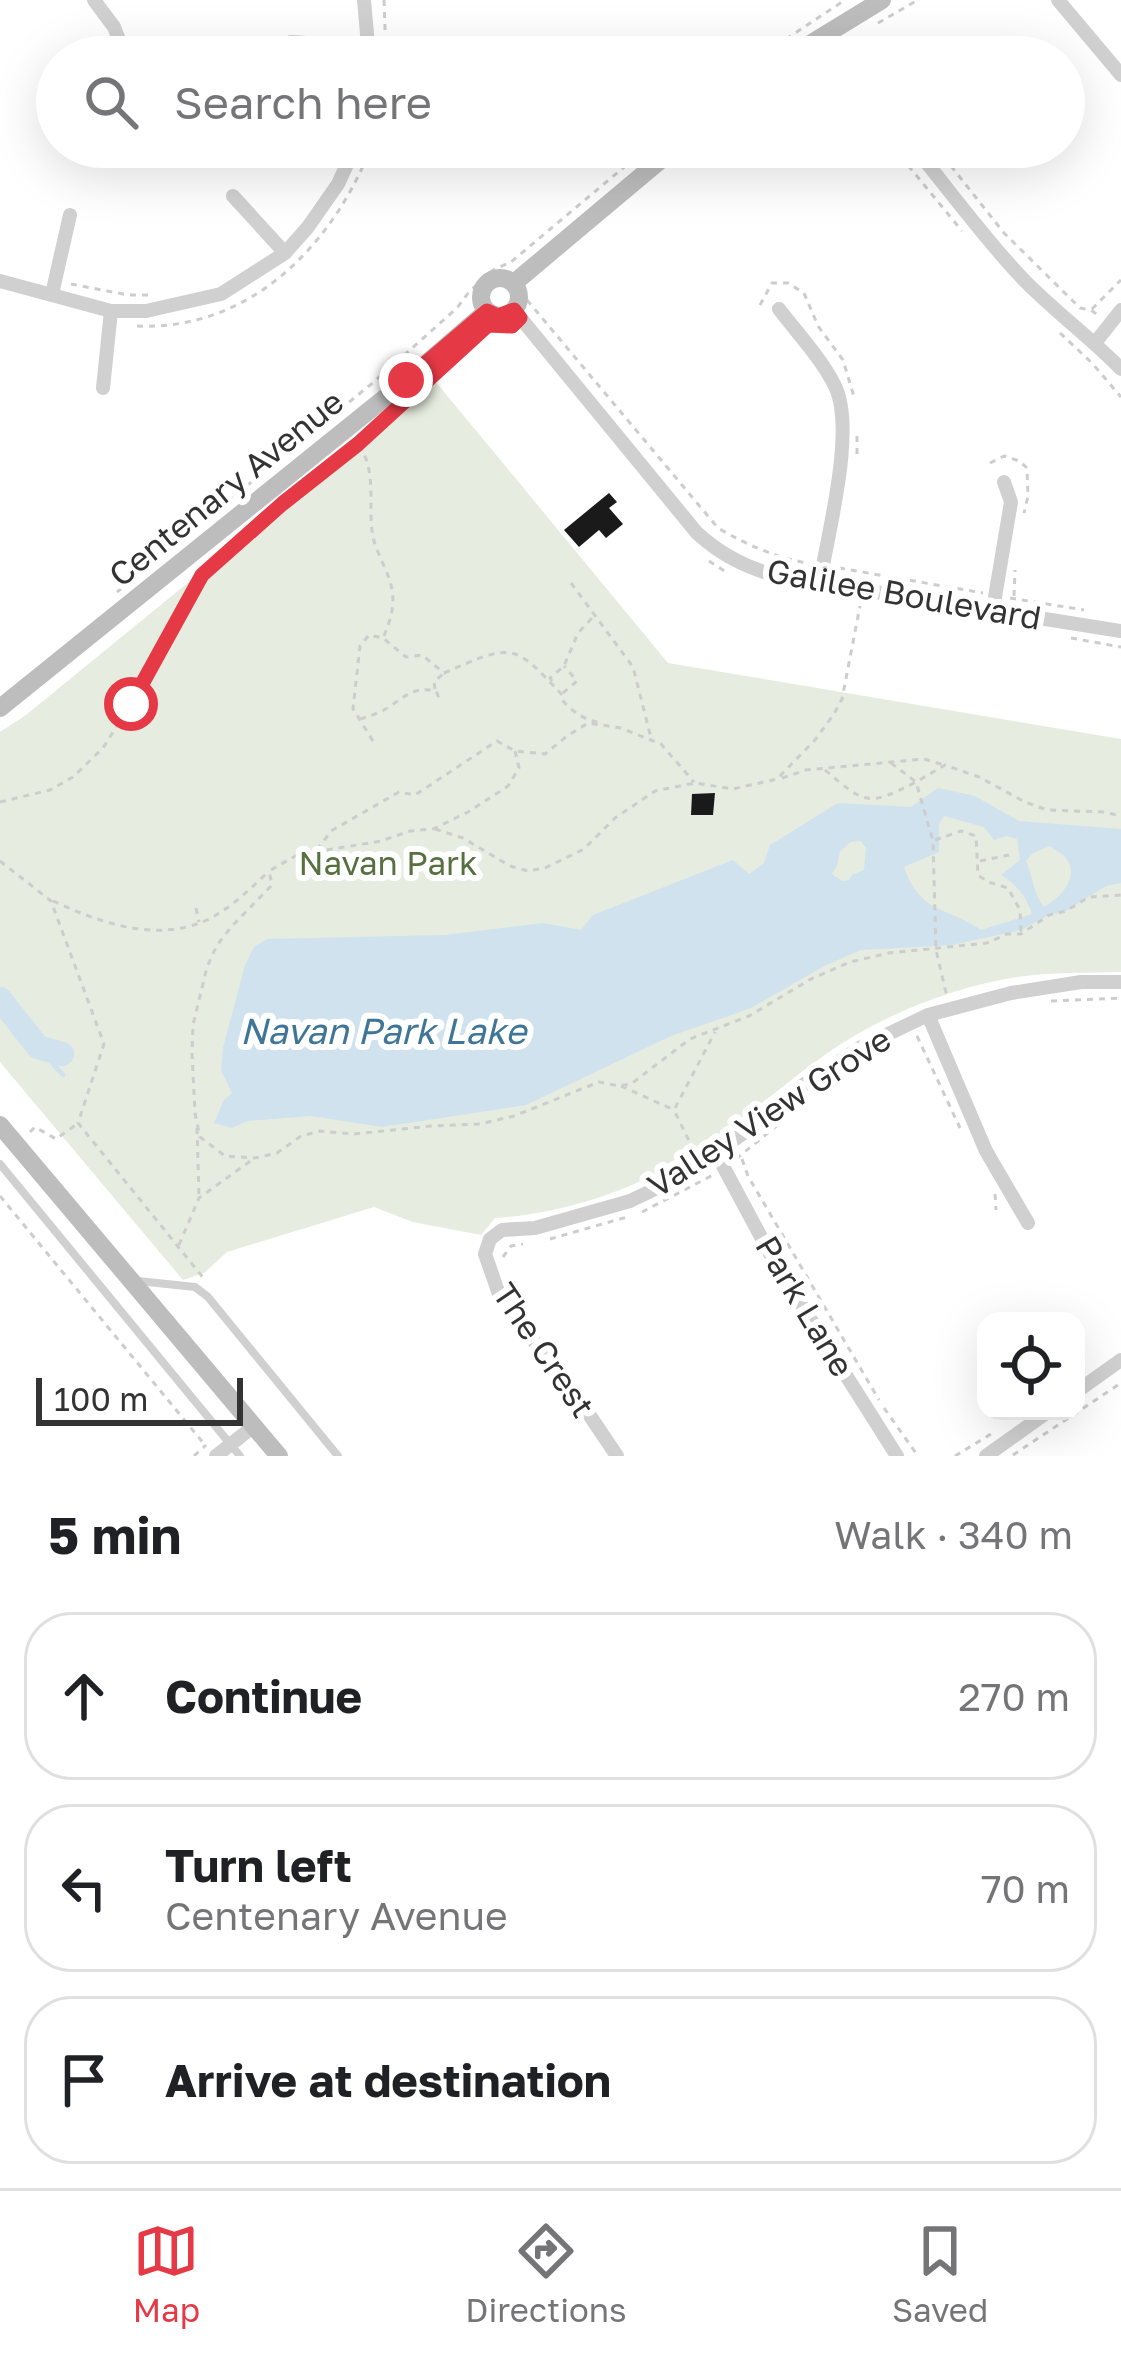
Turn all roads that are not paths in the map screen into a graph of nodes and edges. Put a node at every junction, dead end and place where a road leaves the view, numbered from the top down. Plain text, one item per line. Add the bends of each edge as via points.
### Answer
1 (94, 0) edge
2 (364, 0) edge
3 (882, 0) edge
4 (1058, 0) edge
5 (821, 35) edge
6 (118, 36) edge
7 (367, 36) edge
8 (1121, 75) edge
9 (345, 168) edge
10 (654, 168) edge
11 (931, 168) edge
12 (233, 196) dead end
13 (70, 215) dead end
14 (285, 253) junction
15 (0, 281) edge
16 (54, 287) junction
17 (518, 296) junction
18 (779, 310) dead end
19 (1121, 310) edge
20 (487, 311) junction
21 (110, 316) junction
22 (1096, 343) junction
23 (1121, 369) edge
24 (103, 388) dead end
25 (1004, 482) dead end
26 (820, 582) junction
27 (994, 602) junction
28 (1121, 632) edge
29 (0, 708) edge
30 (1121, 982) edge
31 (928, 1015) junction
32 (0, 1125) edge
33 (0, 1164) edge
34 (718, 1166) junction
35 (1028, 1223) dead end
36 (490, 1239) joint
37 (131, 1280) junction
38 (1121, 1360) edge
39 (1085, 1386) edge
40 (1036, 1420) edge
41 (254, 1426) junction
42 (235, 1450) edge
43 (212, 1452) edge
44 (279, 1456) edge
45 (338, 1456) edge
46 (617, 1456) edge
47 (897, 1456) edge
48 (986, 1456) edge

1 - 6 street
2 - 7 street
3 - 5 street
4 - 8 street
9 - 14 street
10 - 17 street
11 - 22 street via 1019,274
12 - 14 street
13 - 16 street
14 - 21 street via 221,294
15 - 16 street
16 - 21 street
17 - 20 street via 498,316
17 - 20 street via 503,278 486,283
17 - 26 street, Galilee Boulevard via 697,533 755,570
18 - 26 street via 837,390 844,420
19 - 22 street
20 - 29 street, Centenary Avenue
21 - 24 street
22 - 23 street
25 - 27 street via 1011,502
26 - 27 street, Galilee Boulevard
27 - 28 street, Galilee Boulevard
30 - 31 street, Valley View Grove via 1011,993
31 - 34 street, Valley View Grove via 800,1087
31 - 35 street via 986,1151
32 - 37 street
33 - 42 lane
34 - 36 street, Valley View Grove via 700,1164 629,1201
34 - 47 street, Park Lane
36 - 46 street, The Crest via 485,1254 500,1297
37 - 41 street
37 - 45 lane via 195,1287 208,1297
38 - 39 street
40 - 48 street
41 - 42 street
41 - 44 street
42 - 43 street

